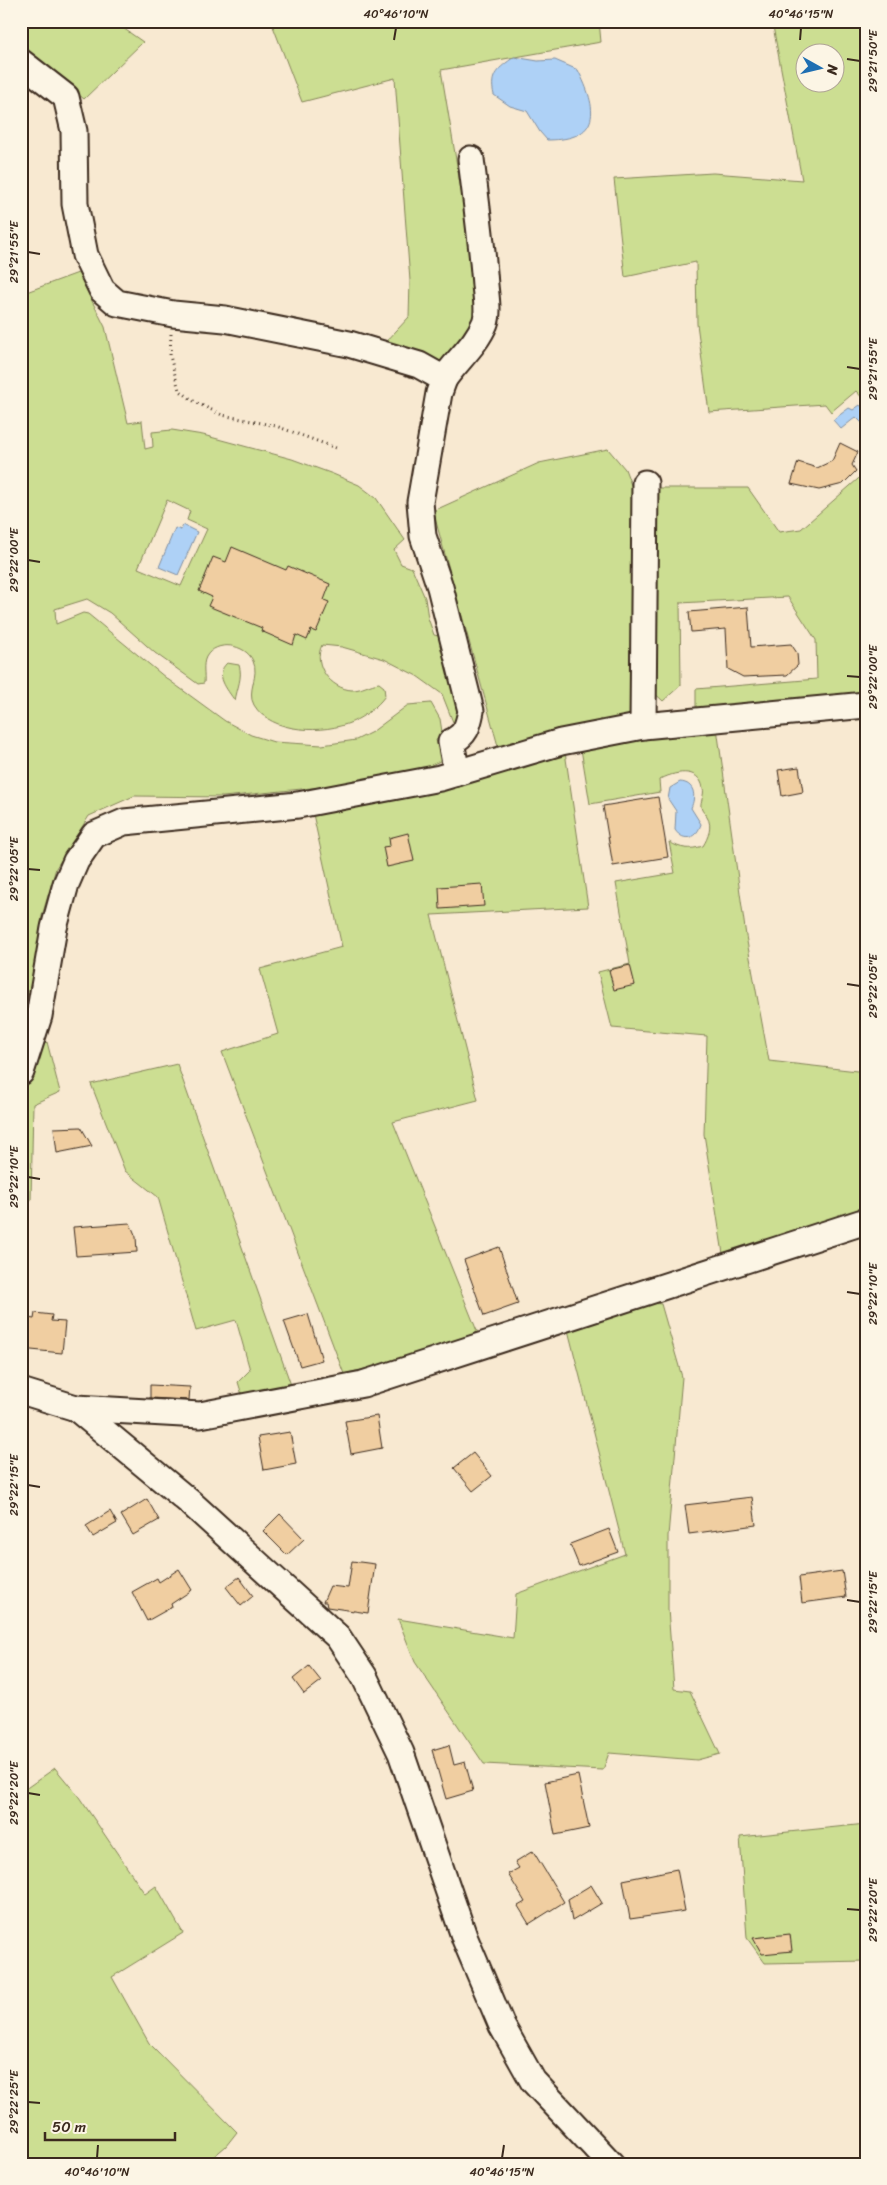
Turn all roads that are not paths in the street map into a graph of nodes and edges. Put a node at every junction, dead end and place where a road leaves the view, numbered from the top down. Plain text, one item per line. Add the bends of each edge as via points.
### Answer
1 (21, 62) edge
2 (471, 159) dead end
3 (444, 379) junction
4 (645, 483) dead end
5 (866, 705) edge
6 (643, 726) junction
7 (457, 773) junction
8 (21, 1072) edge
9 (866, 1221) edge
10 (21, 1391) edge
11 (76, 1408) junction
12 (611, 2164) edge

1 - 3 street via 66,97 74,131 75,204 85,254 102,290 117,303 173,314 225,319 348,344 419,365
2 - 3 street via 481,225 485,322
3 - 7 street via 420,502 422,536 440,587 471,711 468,729 450,742
4 - 6 street
5 - 6 street
6 - 7 street via 561,742
7 - 8 street via 298,805 124,822 94,835 76,861 66,884 54,928 40,1016
9 - 11 street via 363,1384 200,1415
10 - 11 street
11 - 12 street via 192,1504 338,1637 364,1676 401,1753 465,1939 502,2026 534,2081

